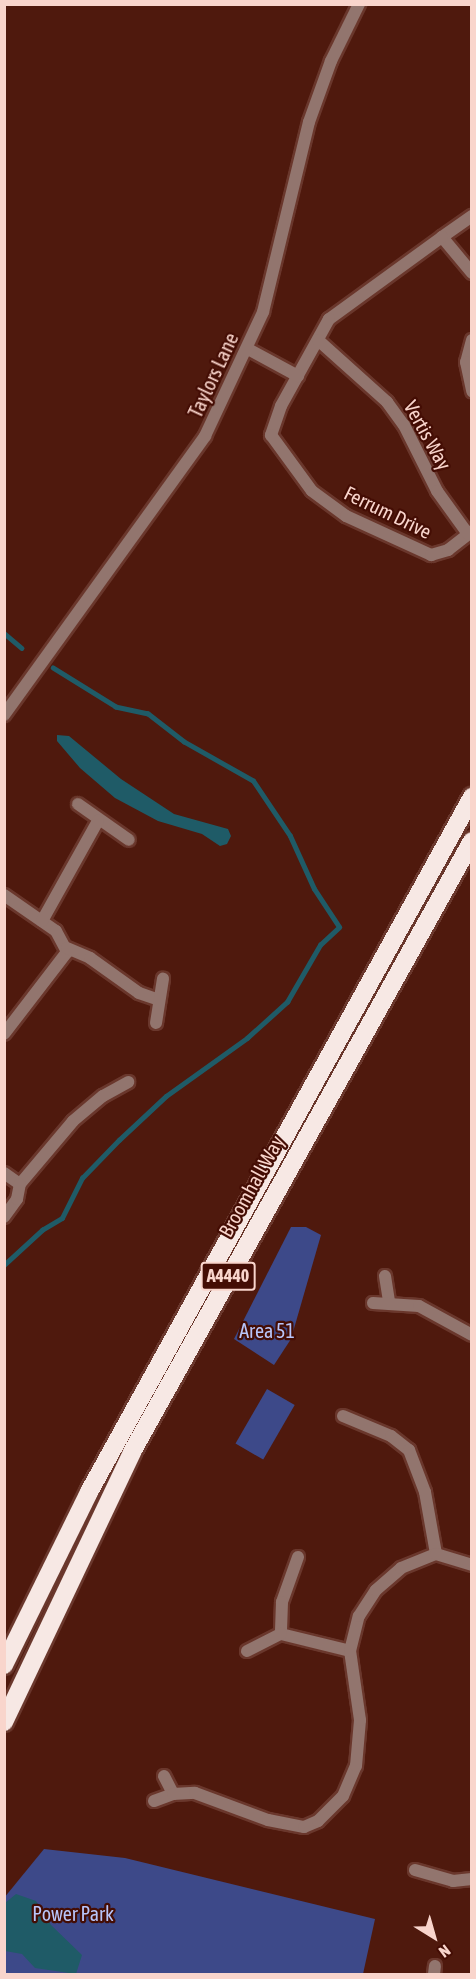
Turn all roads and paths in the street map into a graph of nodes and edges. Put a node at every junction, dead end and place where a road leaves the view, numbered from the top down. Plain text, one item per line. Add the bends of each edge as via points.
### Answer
1 (359, 4) edge
2 (471, 216) edge
3 (442, 237) junction
4 (471, 273) edge
5 (318, 340) junction
6 (471, 340) edge
7 (248, 349) junction
8 (298, 376) junction
9 (471, 391) edge
10 (470, 533) edge
11 (4, 716) edge
12 (471, 797) edge
13 (78, 804) dead end
14 (98, 821) junction
15 (129, 840) dead end
16 (471, 841) edge
17 (4, 895) edge
18 (42, 921) junction
19 (67, 948) junction
20 (164, 979) dead end
21 (159, 999) junction
22 (156, 1023) dead end
23 (4, 1034) edge
24 (128, 1082) dead end
25 (4, 1173) edge
26 (20, 1184) junction
27 (4, 1216) edge
28 (385, 1276) dead end
29 (389, 1302) junction
30 (373, 1303) dead end
31 (471, 1335) edge
32 (343, 1416) dead end
33 (436, 1554) junction
34 (298, 1557) dead end
35 (471, 1565) edge
36 (280, 1634) junction
37 (248, 1651) dead end
38 (350, 1651) junction
39 (4, 1665) edge
40 (4, 1722) edge
41 (164, 1776) dead end
42 (173, 1794) junction
43 (154, 1801) dead end
44 (415, 1870) dead end
45 (471, 1880) edge

1 - 7 street, Taylors Lane via 331,61 309,122 263,312
2 - 3 street, Ferrum Drive
3 - 4 street
3 - 5 street, Ferrum Drive via 329,319
5 - 8 street, Ferrum Drive
5 - 10 street, Vertis Way via 387,402 404,425 437,491
6 - 9 street via 466,362
7 - 8 street
7 - 11 street, Taylors Lane via 205,436 175,482
8 - 10 street, Ferrum Drive via 272,435 312,490 330,507 431,555 448,550
12 - 39 highway, Broomhall Way / A4440 via 95,1482
13 - 14 street
14 - 15 street
14 - 18 street
16 - 40 highway, Broomhall Way / A4440 via 132,1452
17 - 18 street
18 - 19 street via 56,931
19 - 21 street via 90,958 139,993
19 - 23 street via 66,956
20 - 21 street
21 - 22 street
24 - 26 street via 103,1096 73,1121
25 - 26 street
26 - 27 street via 17,1199
28 - 29 street
29 - 30 street
29 - 31 street via 419,1306
32 - 33 street via 391,1436 410,1450 425,1492
33 - 35 street
33 - 38 street via 401,1568 376,1590 359,1616
34 - 36 street via 282,1602
36 - 37 street
36 - 38 street
38 - 42 street via 360,1720 356,1766 343,1796 318,1821 298,1826 195,1793
41 - 42 street
42 - 43 street
44 - 45 street via 453,1881

